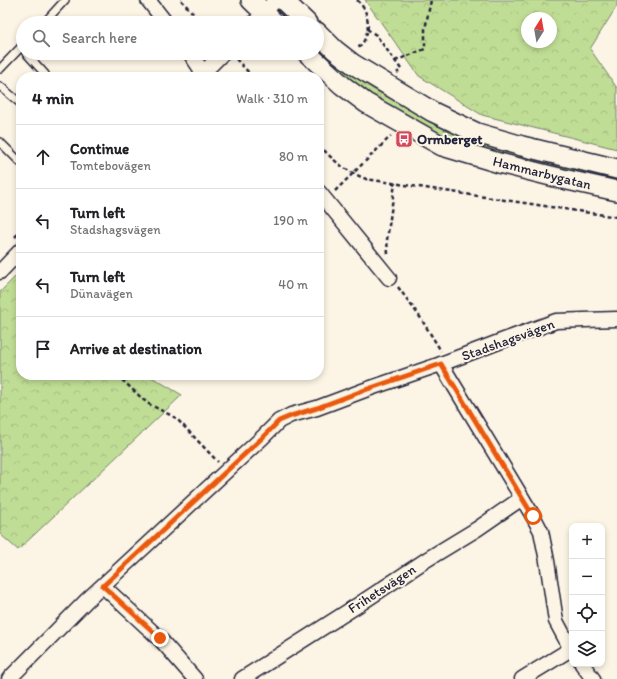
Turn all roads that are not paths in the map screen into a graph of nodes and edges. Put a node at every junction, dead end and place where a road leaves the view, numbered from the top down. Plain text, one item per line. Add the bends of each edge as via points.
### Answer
1 (65, 0) edge
2 (148, 0) edge
3 (283, 0) edge
4 (50, 16) edge
5 (161, 16) edge
6 (300, 16) edge
7 (324, 39) edge
8 (16, 55) edge
9 (33, 60) edge
10 (194, 60) edge
11 (223, 60) edge
12 (315, 60) edge
13 (0, 69) edge
14 (43, 72) edge
15 (201, 72) edge
16 (208, 72) edge
17 (0, 86) edge
18 (16, 100) edge
19 (0, 142) edge
20 (16, 158) edge
21 (617, 170) edge
22 (617, 191) edge
23 (324, 197) edge
24 (16, 255) edge
25 (0, 272) edge
26 (389, 278) road end
27 (617, 320) edge
28 (441, 364) junction
29 (522, 498) junction
30 (103, 586) junction
31 (569, 646) edge
32 (569, 651) edge
33 (584, 667) edge
34 (9, 679) edge
35 (195, 679) edge
36 (242, 679) edge
37 (522, 679) edge
38 (593, 679) edge

1 - 4 lane
2 - 5 street
3 - 6 main road
7 - 21 main road, Hammarbygatan via 353,64 433,112 477,133
8 - 13 lane
9 - 14 lane
10 - 15 street
11 - 16 street
12 - 22 main road, Hammarbygatan via 366,103 442,146 499,163
17 - 18 lane
19 - 20 lane
23 - 26 street
24 - 25 street
27 - 28 street, Stadshagsvägen via 556,321
28 - 29 street
28 - 30 street, Stadshagsvägen via 279,421
29 - 31 street via 541,531 556,621
29 - 36 street, Frihetsvägen
30 - 34 street, Stadshagsvägen
30 - 35 street via 160,638
32 - 37 street
33 - 38 street

